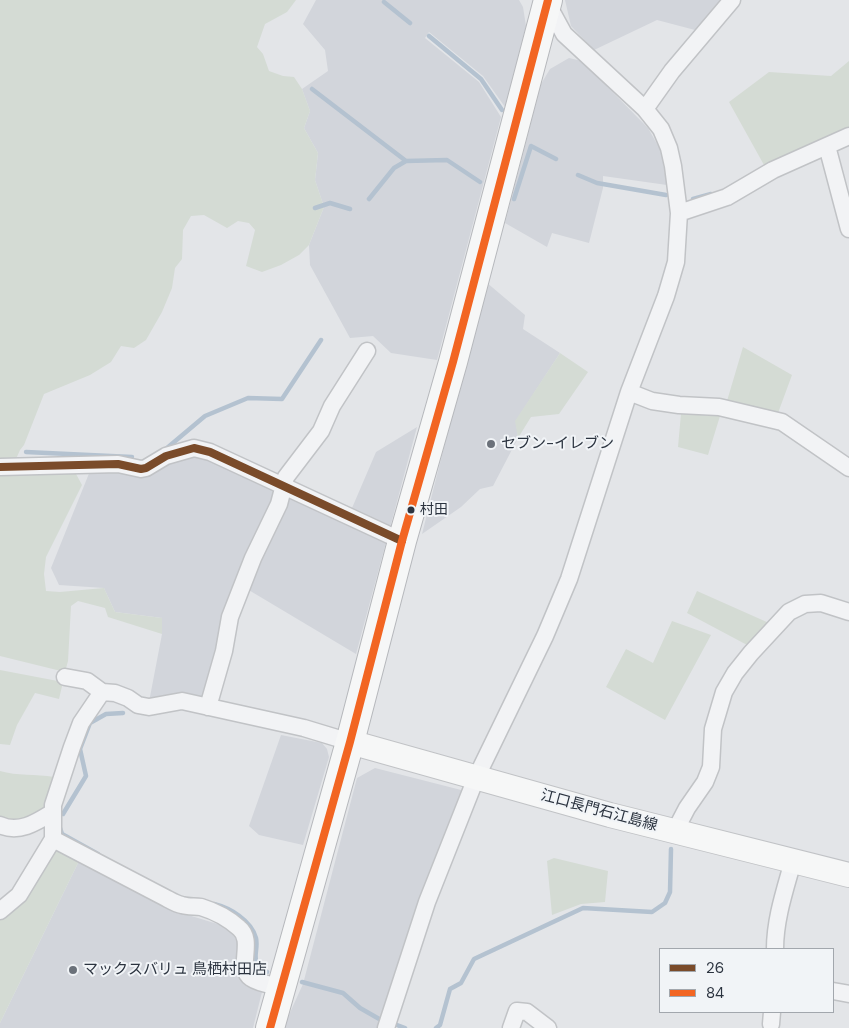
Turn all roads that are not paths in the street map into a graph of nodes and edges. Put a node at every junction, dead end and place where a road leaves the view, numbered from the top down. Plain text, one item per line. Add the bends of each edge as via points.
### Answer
1 (732, 0) edge
2 (546, 1) edge
3 (645, 109) junction
4 (849, 136) edge
5 (827, 146) junction
6 (679, 212) junction
7 (849, 229) edge
8 (366, 351) dead end
9 (629, 392) junction
10 (0, 466) edge
11 (849, 468) edge
12 (283, 485) junction
13 (402, 541) junction
14 (849, 612) edge
15 (64, 677) dead end
16 (102, 692) junction
17 (208, 707) junction
18 (350, 742) junction
19 (476, 778) junction
20 (53, 812) junction
21 (0, 825) edge
22 (675, 831) junction
23 (53, 839) junction
24 (793, 861) junction
25 (849, 875) edge
26 (0, 911) edge
27 (775, 948) edge
28 (281, 987) junction
29 (834, 991) edge
30 (849, 994) edge
31 (270, 1028) edge
32 (386, 1028) edge
33 (512, 1028) edge
34 (548, 1028) edge

1 - 3 street via 672,71
2 - 3 street via 564,34
2 - 13 highway via 453,362
3 - 6 street via 661,129 669,148
4 - 5 street
5 - 6 street via 773,170 727,197
5 - 7 street
6 - 9 street via 676,262
8 - 12 street via 332,406 321,431
9 - 11 street via 652,401 719,407 782,422
9 - 19 street via 564,590
10 - 12 street via 118,464 140,469 166,456 194,448
12 - 13 street
12 - 17 street via 279,504 252,558 230,616
13 - 18 highway
14 - 22 street via 821,603 805,604 789,612 751,653 724,692 713,729 711,767
15 - 16 street via 87,682
16 - 17 street via 115,693 149,708 182,701
16 - 20 street via 81,723
17 - 18 street via 304,728
18 - 19 main road, 江口長門石江島線
18 - 28 highway
19 - 22 main road, 江口長門石江島線
19 - 32 street via 427,902
20 - 21 street via 21,828
20 - 23 street
22 - 24 main road, 江口長門石江島線
23 - 26 street via 19,895
23 - 28 street via 164,898 217,913 241,928 246,938 247,973 262,983
24 - 25 main road, 江口長門石江島線
24 - 27 street via 775,935
28 - 31 highway
29 - 30 street
33 - 34 street via 517,1011 527,1012

